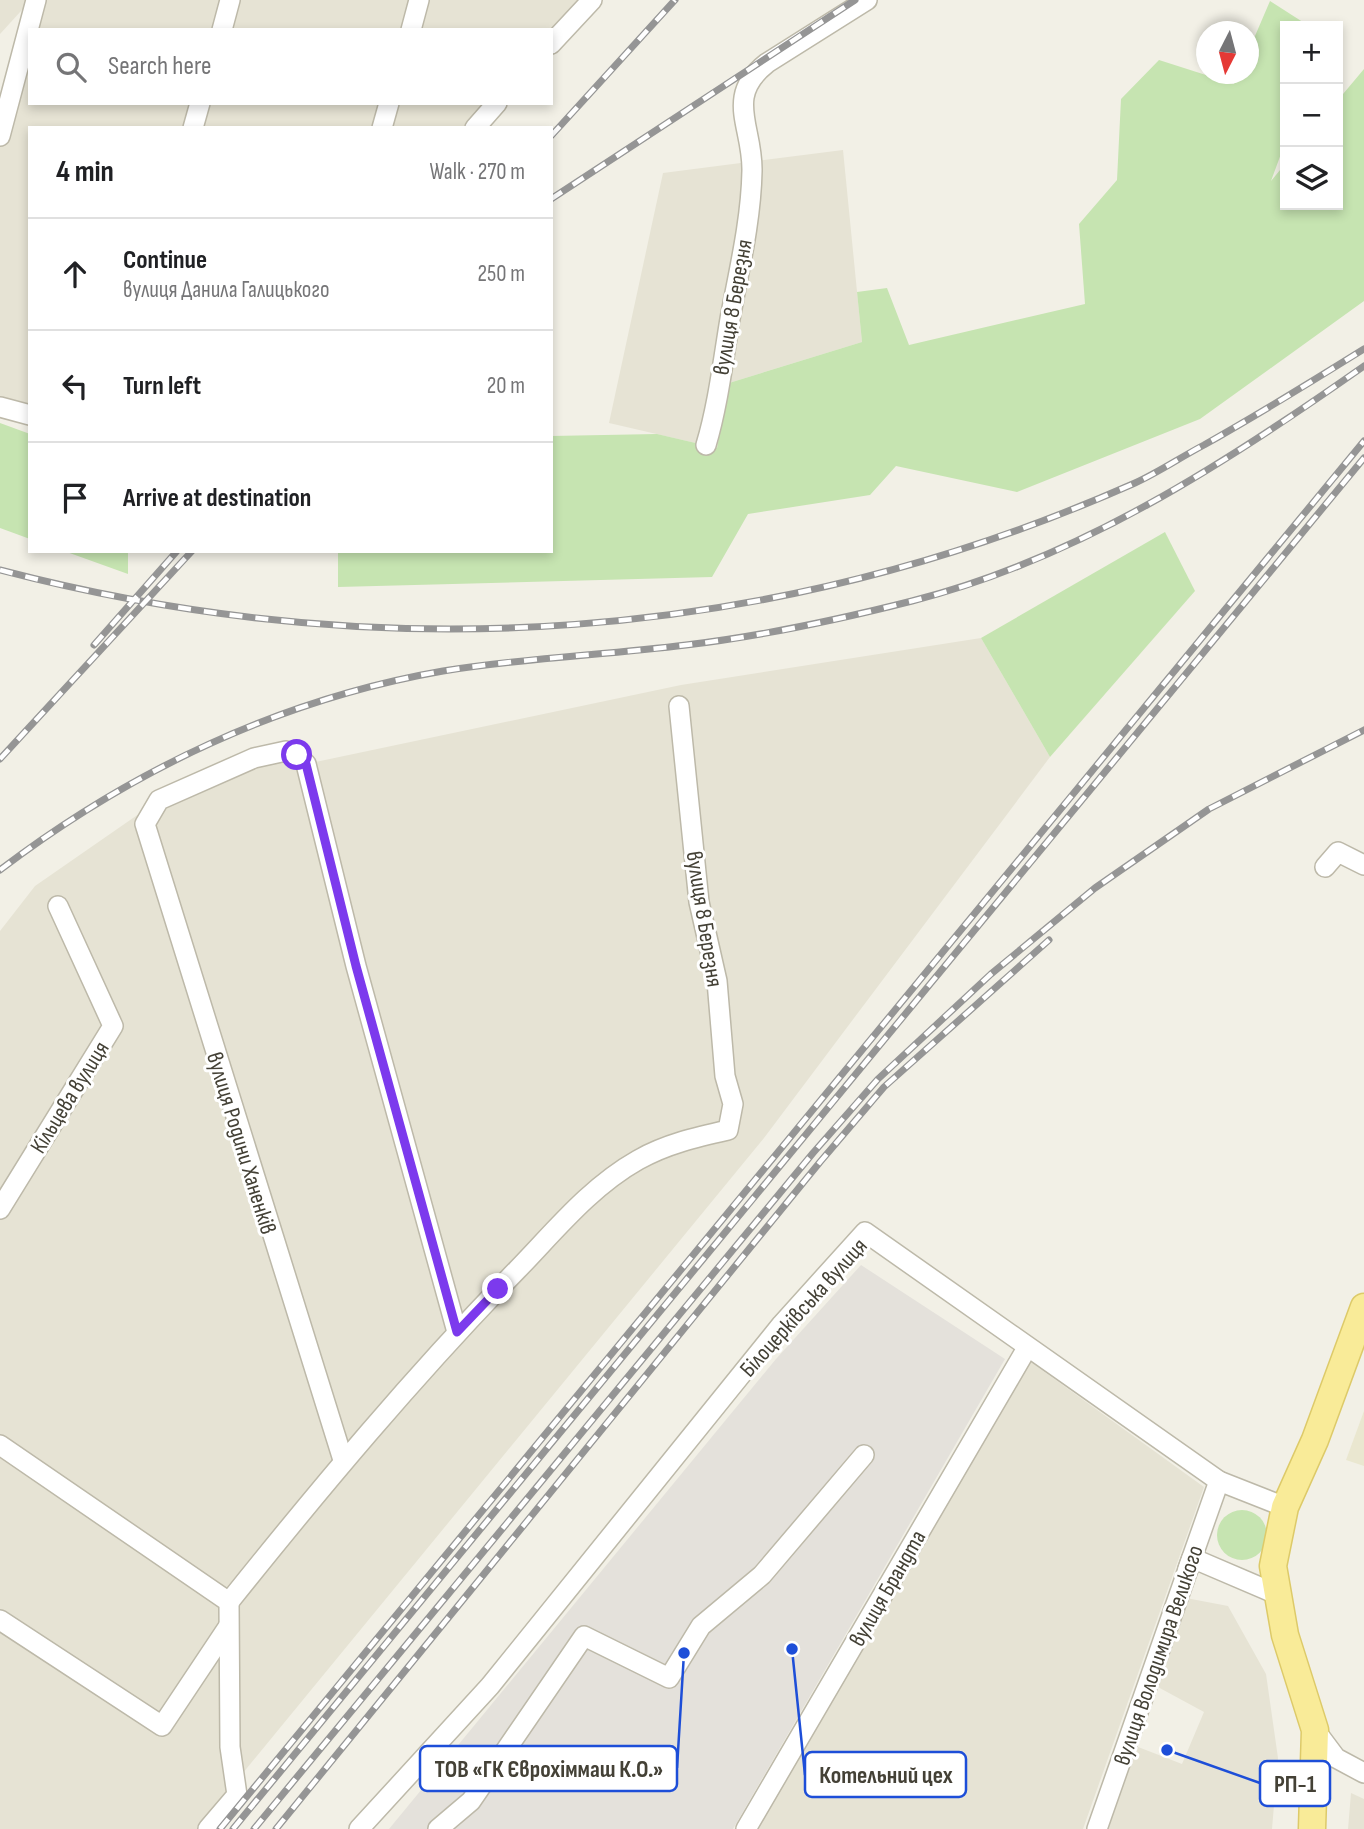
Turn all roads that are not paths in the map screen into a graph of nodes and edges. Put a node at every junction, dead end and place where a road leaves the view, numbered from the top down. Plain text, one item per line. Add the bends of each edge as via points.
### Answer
1 (36, 0) edge
2 (230, 0) edge
3 (419, 0) edge
4 (592, 0) edge
5 (867, 0) edge
6 (29, 28) edge
7 (223, 28) edge
8 (412, 28) edge
9 (28, 30) edge
10 (553, 42) edge
11 (199, 105) edge
12 (389, 105) edge
13 (495, 105) edge
14 (194, 126) edge
15 (383, 126) edge
16 (477, 126) edge
17 (0, 136) edge
18 (0, 407) edge
19 (28, 414) edge
20 (706, 445) dead end
21 (679, 706) dead end
22 (1364, 865) edge
23 (1325, 867) dead end
24 (58, 906) dead end
25 (0, 1209) edge
26 (1364, 1307) edge
27 (457, 1332) junction
28 (1027, 1348) junction
29 (0, 1445) edge
30 (864, 1455) dead end
31 (342, 1460) junction
32 (1219, 1481) junction
33 (1286, 1507) junction
34 (1192, 1558) junction
35 (1276, 1594) junction
36 (229, 1602) junction
37 (0, 1620) edge
38 (228, 1627) junction
39 (1315, 1730) junction
40 (1364, 1773) edge
41 (208, 1829) edge
42 (359, 1829) edge
43 (438, 1829) edge
44 (747, 1829) edge
45 (1097, 1829) edge
46 (1312, 1829) edge

1 - 6 street
2 - 7 street
3 - 8 street
4 - 10 street
5 - 20 street, вулиця 8 Березня via 752,75 742,100 752,168 749,214
9 - 17 street
11 - 14 street
12 - 15 street
13 - 16 street
18 - 19 street
21 - 27 street, вулиця 8 Березня via 699,902 717,981 725,1076 733,1104 728,1130 678,1142 637,1160 596,1190
22 - 23 street via 1338,852
24 - 25 street, Кільцева вулиця via 113,1026
26 - 33 main road
27 - 31 street
27 - 31 street, вулиця Родини Ханенків via 356,966 306,764 286,751 254,758 159,800 145,824
28 - 32 street, Білоцерківська вулиця
28 - 42 street, Білоцерківська вулиця via 865,1232 782,1324 490,1686
28 - 44 street, вулиця Брандта
29 - 36 street
30 - 43 street via 762,1575 701,1626 669,1678 584,1636 471,1801
31 - 36 street
32 - 33 street, Білоцерківська вулиця
32 - 34 street, вулиця Володимира Великого
33 - 35 main road via 1273,1566
34 - 35 street
34 - 45 street, вулиця Володимира Великого
35 - 39 main road
36 - 38 street
37 - 38 street via 162,1726
38 - 41 street via 230,1747 237,1795
39 - 40 street via 1336,1758
39 - 46 main road

